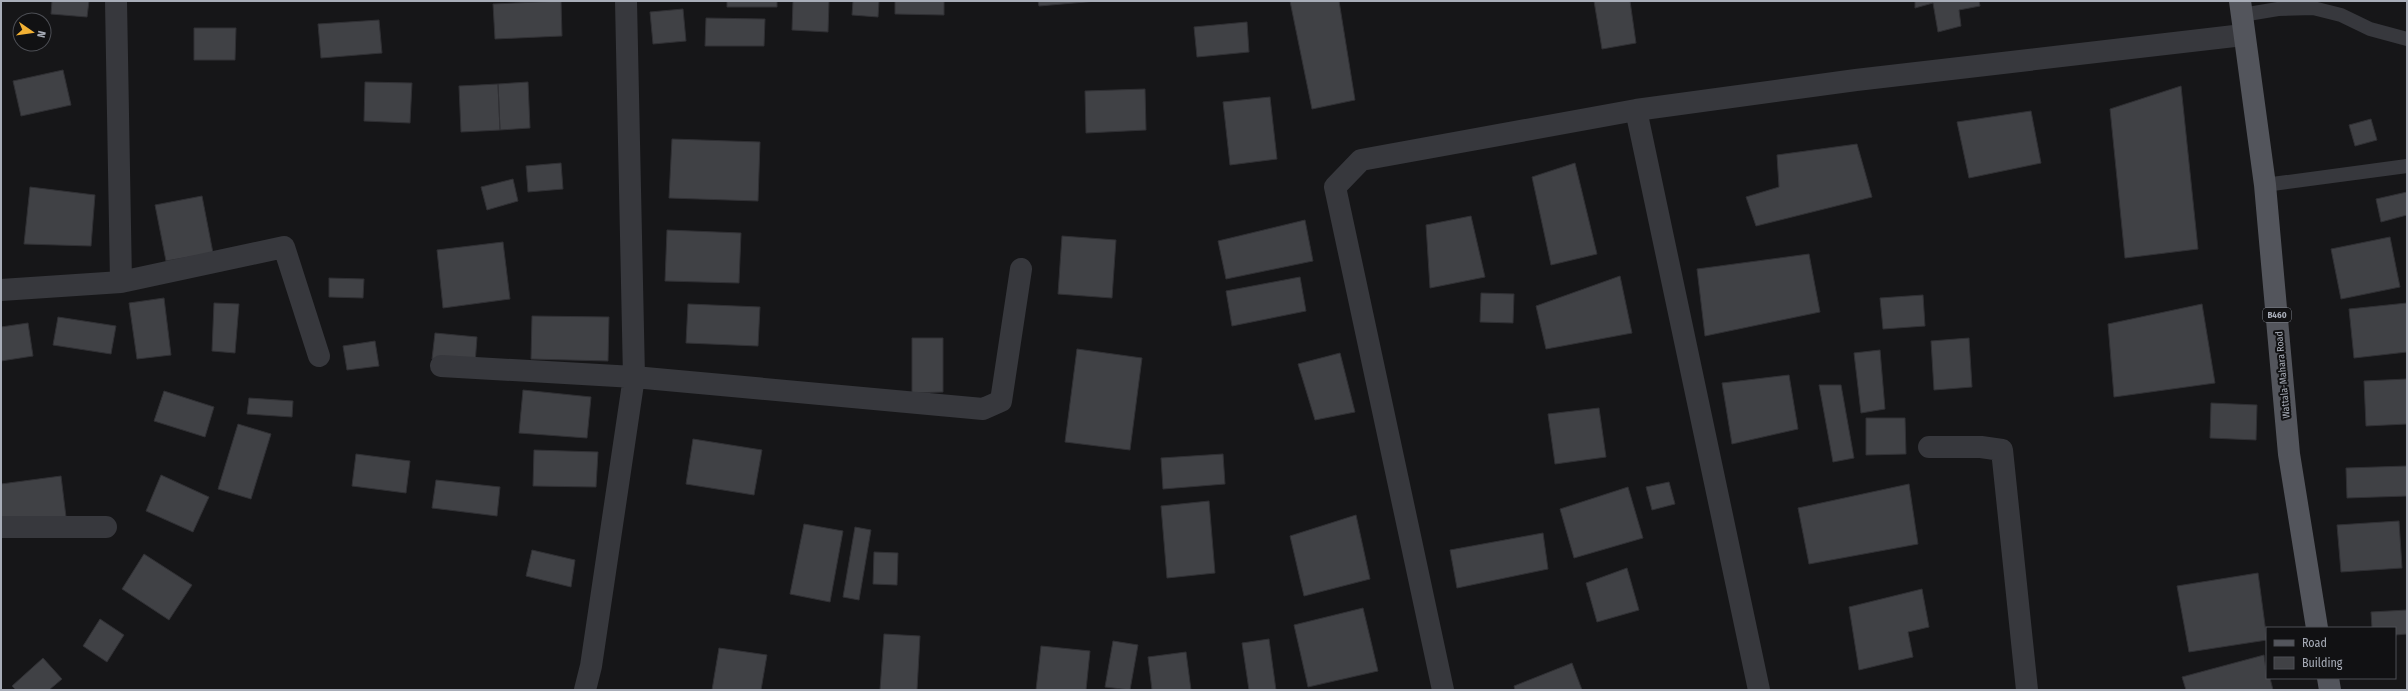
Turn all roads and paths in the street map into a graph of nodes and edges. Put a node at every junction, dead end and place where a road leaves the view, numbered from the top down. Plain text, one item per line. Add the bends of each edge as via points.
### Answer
1 (116, 1) edge
2 (626, 1) edge
3 (2242, 17) edge
4 (2407, 39) edge
5 (1636, 110) junction
6 (2407, 166) edge
7 (2265, 185) junction
8 (1020, 269) dead end
9 (121, 282) junction
10 (1, 290) edge
11 (319, 356) dead end
12 (441, 366) dead end
13 (634, 377) junction
14 (1929, 447) dead end
15 (1, 527) edge
16 (106, 527) dead end
17 (2317, 627) edge
18 (2328, 679) edge
19 (585, 690) edge
20 (1443, 690) edge
21 (1759, 690) edge
22 (2027, 690) edge
23 (2330, 690) edge

1 - 9 street
2 - 13 street
3 - 4 lane via 2278,8 2313,8 2341,15 2370,28
3 - 5 street via 1856,80
3 - 7 main road, Wattala-Mahara Road / B460
5 - 20 street via 1361,160 1335,187
5 - 21 street
6 - 7 lane
7 - 17 main road, Wattala-Mahara Road / B460 via 2289,454
8 - 13 street via 1001,401 983,409
9 - 10 street
9 - 11 street via 284,247
12 - 13 street
13 - 19 street via 592,666
14 - 22 street via 1981,447 2002,450
15 - 16 street
18 - 23 main road

